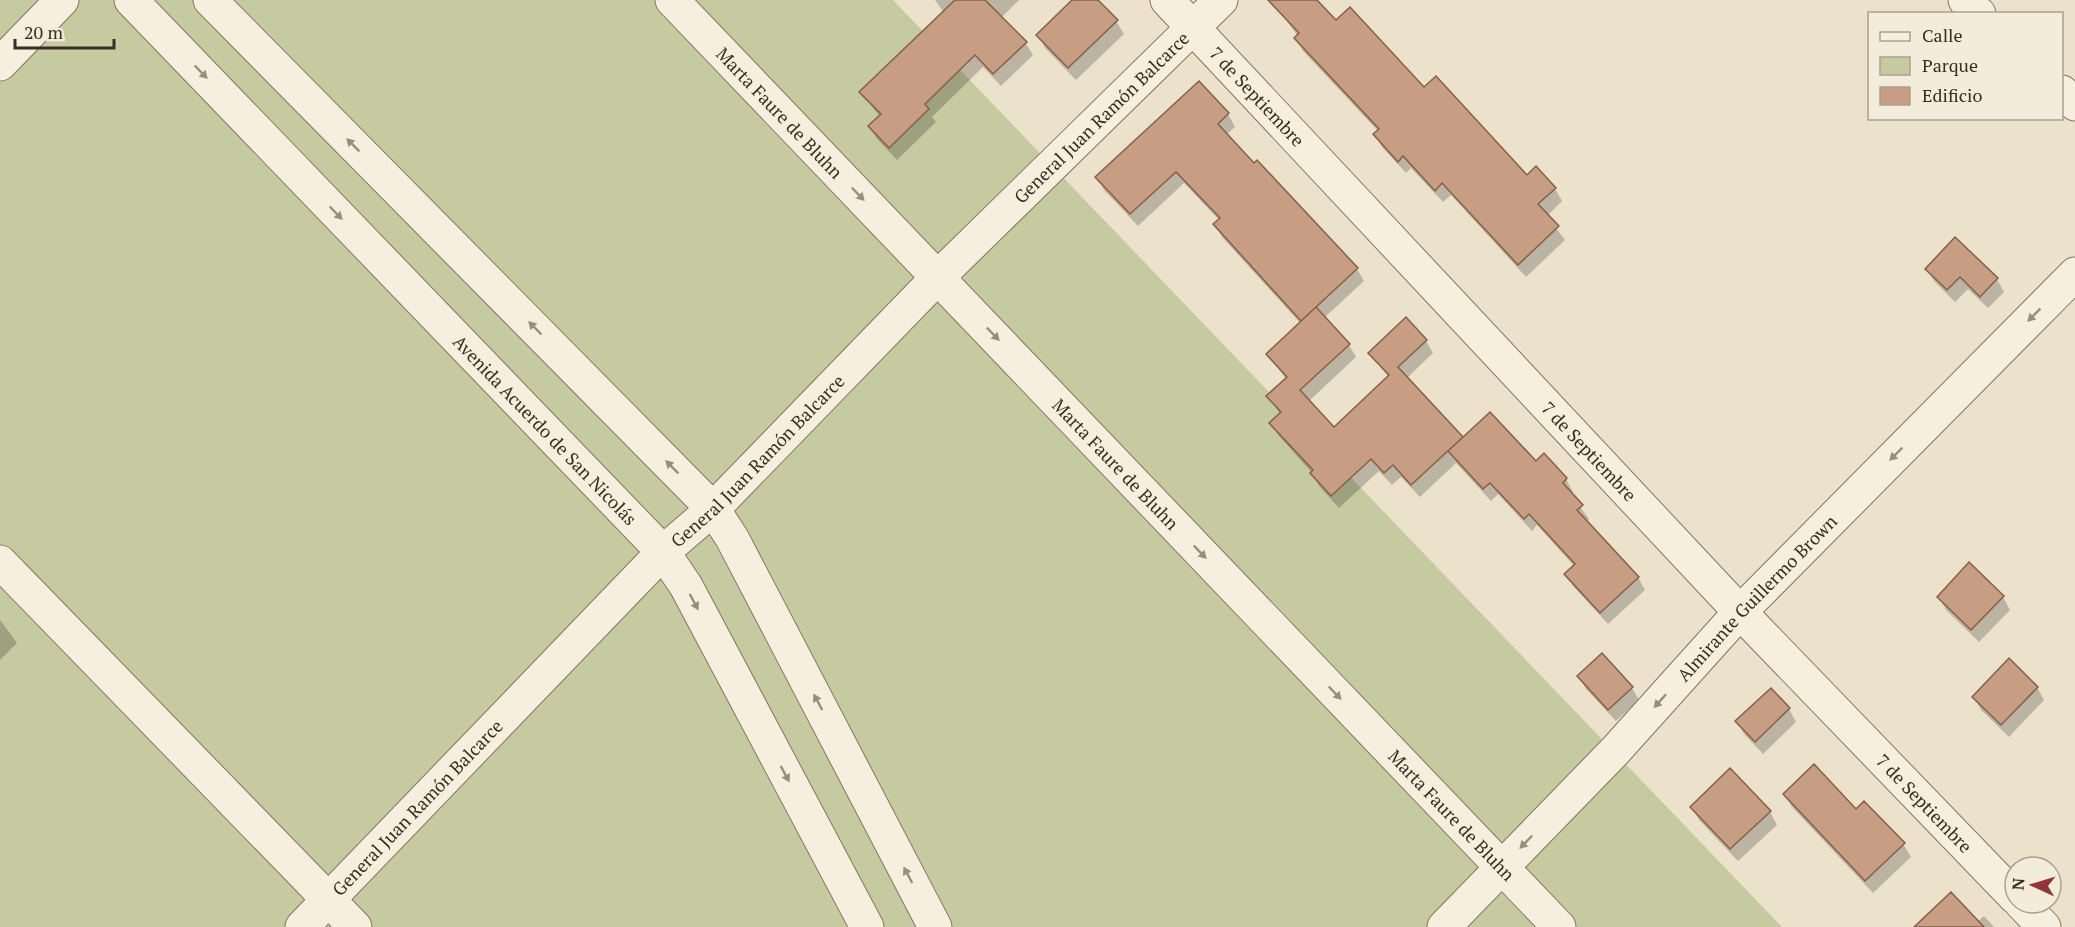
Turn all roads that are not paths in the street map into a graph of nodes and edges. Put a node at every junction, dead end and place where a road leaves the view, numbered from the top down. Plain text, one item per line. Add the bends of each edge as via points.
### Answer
1 (62, 0) edge
2 (131, 0) edge
3 (210, 0) edge
4 (672, 0) edge
5 (1167, 0) edge
6 (1221, 0) edge
7 (1965, 0) edge
8 (1977, 12) edge
9 (1193, 27) junction
10 (0, 64) edge
11 (2063, 94) edge
12 (2075, 104) edge
13 (2075, 274) edge
14 (938, 277) junction
15 (713, 509) junction
16 (663, 552) junction
17 (0, 562) edge
18 (1740, 612) junction
19 (1501, 867) junction
20 (2003, 885) edge
21 (330, 900) junction
22 (2032, 915) edge
23 (302, 927) edge
24 (356, 927) edge
25 (867, 927) edge
26 (935, 927) edge
27 (1444, 927) edge
28 (1559, 927) edge
29 (2044, 927) edge

1 - 10 street
2 -> 16 street, Avenida Acuerdo de San Nicolás
15 -> 3 street
4 -> 14 street, Marta Faure de Bluhn
5 - 9 street, 7 de Septiembre
6 - 9 street, General Juan Ramón Balcarce
7 - 8 street
9 - 14 street, General Juan Ramón Balcarce
9 - 18 street, 7 de Septiembre
11 - 12 street
13 -> 18 street, Almirante Guillermo Brown
14 - 15 street, General Juan Ramón Balcarce
14 -> 19 street, Marta Faure de Bluhn
15 - 16 street, General Juan Ramón Balcarce
26 -> 15 street via 732,538
16 - 21 street, General Juan Ramón Balcarce
16 -> 25 street, Avenida Acuerdo de San Nicolás via 686,586
17 - 21 street
18 -> 19 street, Almirante Guillermo Brown via 1616,751
18 - 20 street, 7 de Septiembre
19 - 27 street, Almirante Guillermo Brown
19 - 28 street, Marta Faure de Bluhn
21 - 23 street, General Juan Ramón Balcarce
21 - 24 street
22 - 29 street

